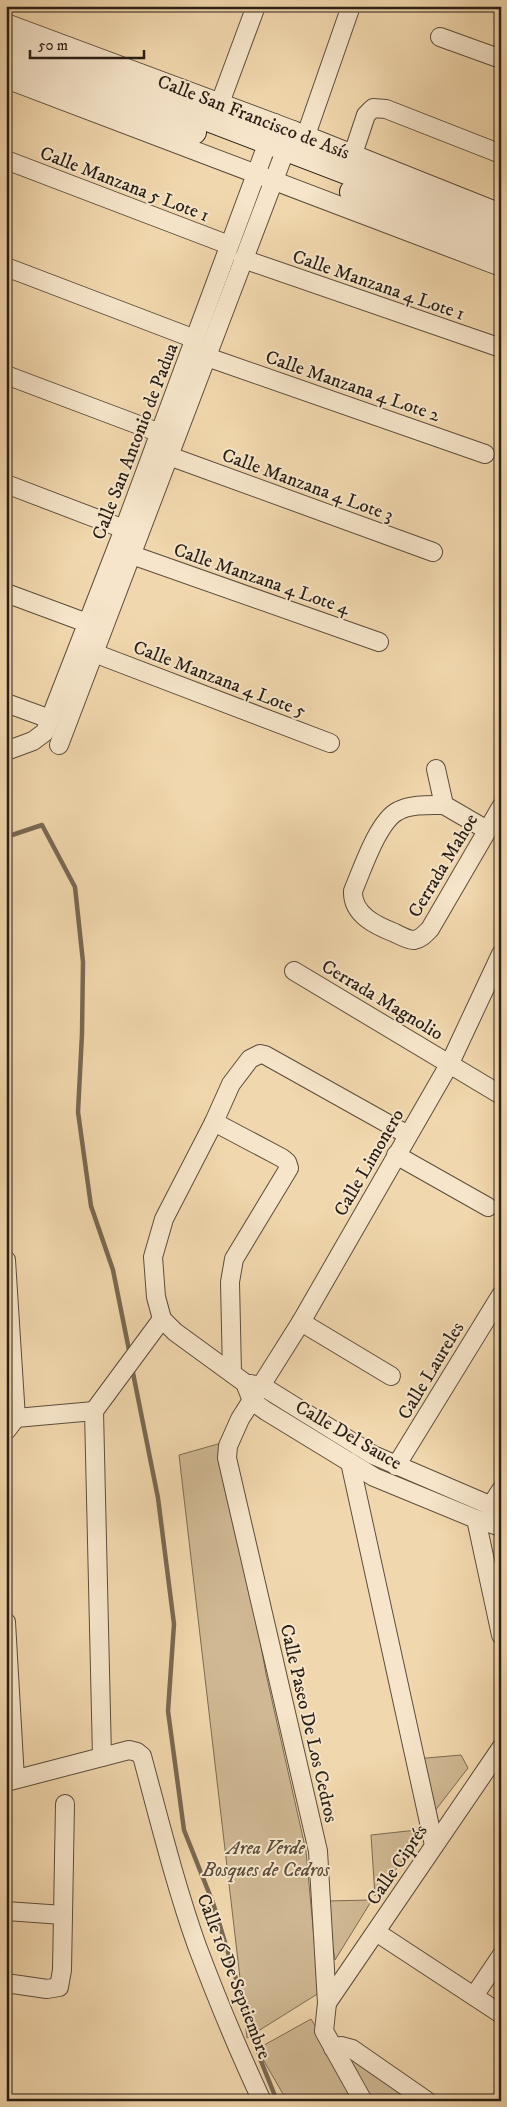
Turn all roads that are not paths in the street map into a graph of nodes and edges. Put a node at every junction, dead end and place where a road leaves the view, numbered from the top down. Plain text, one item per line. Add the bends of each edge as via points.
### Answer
1 (256, 6) edge
2 (352, 6) edge
3 (6, 23) edge
4 (440, 37) dead end
5 (6, 42) edge
6 (501, 59) edge
7 (6, 61) edge
8 (6, 80) edge
9 (220, 103) junction
10 (277, 150) junction
11 (353, 154) junction
12 (501, 154) edge
13 (6, 160) edge
14 (501, 212) edge
15 (501, 231) edge
16 (229, 245) junction
17 (501, 249) edge
18 (243, 259) junction
19 (6, 267) edge
20 (501, 268) edge
21 (195, 339) junction
22 (501, 348) edge
23 (207, 357) junction
24 (6, 375) edge
25 (160, 433) junction
26 (485, 454) dead end
27 (169, 456) junction
28 (6, 484) edge
29 (124, 529) junction
30 (433, 552) dead end
31 (132, 555) junction
32 (6, 593) edge
33 (87, 623) junction
34 (379, 642) dead end
35 (94, 653) junction
36 (6, 703) edge
37 (50, 719) junction
38 (330, 743) dead end
39 (58, 745) dead end
40 (6, 751) edge
41 (436, 769) dead end
42 (444, 805) junction
43 (501, 807) edge
44 (487, 830) junction
45 (501, 954) edge
46 (294, 971) dead end
47 (450, 1064) junction
48 (501, 1096) edge
49 (214, 1122) junction
50 (408, 1135) junction
51 (396, 1156) junction
52 (488, 1207) dead end
53 (6, 1260) edge
54 (501, 1296) edge
55 (162, 1319) junction
56 (301, 1322) junction
57 (391, 1376) dead end
58 (248, 1386) junction
59 (94, 1411) junction
60 (11, 1424) edge
61 (350, 1462) junction
62 (396, 1466) junction
63 (501, 1490) edge
64 (496, 1508) edge
65 (476, 1519) junction
66 (501, 1527) edge
67 (6, 1622) edge
68 (501, 1635) edge
69 (501, 1748) edge
70 (102, 1757) junction
71 (10, 1780) edge
72 (65, 1804) dead end
73 (434, 1845) junction
74 (6, 1911) edge
75 (63, 1914) junction
76 (376, 1932) junction
77 (501, 1956) edge
78 (6, 1983) edge
79 (474, 1996) junction
80 (327, 2003) junction
81 (501, 2014) edge
82 (333, 2048) junction
83 (262, 2101) edge
84 (364, 2101) edge
85 (427, 2101) edge

1 - 9 street
2 - 10 street
3 - 9 street, Calle San Francisco de Asís
4 - 6 street
5 - 10 main road, Calle San Francisco de Asís
7 - 10 main road, Calle San Francisco de Asís
8 - 10 street, Calle San Francisco de Asís
9 - 10 street, Calle San Francisco de Asís
10 - 11 street, Calle San Francisco de Asís
10 - 15 main road, Calle San Francisco de Asís
10 - 16 street, Calle San Antonio de Padua
10 - 17 main road, Calle San Francisco de Asís
10 - 18 street, Calle San Antonio de Padua
10 - 20 street, Calle San Francisco de Asís
11 - 12 street via 366,115 373,108 386,109
11 - 14 street, Calle San Francisco de Asís
13 - 16 street, Calle Manzana 5 Lote 1
16 - 21 street, Calle San Antonio de Padua
18 - 22 street, Calle Manzana 4 Lote 1
18 - 23 street, Calle San Antonio de Padua
19 - 21 street
21 - 25 street, Calle San Antonio de Padua
23 - 26 street, Calle Manzana 4 Lote 2
23 - 27 street, Calle San Antonio de Padua
24 - 25 street
25 - 29 street, Calle San Antonio de Padua
27 - 30 street, Calle Manzana 4 Lote 3
27 - 31 street, Calle San Antonio de Padua
28 - 29 street
29 - 33 street, Calle San Antonio de Padua
31 - 34 street, Calle Manzana 4 Lote 4
31 - 35 street, Calle San Antonio de Padua
32 - 33 street
33 - 37 street, Calle San Antonio de Padua
35 - 38 street, Calle Manzana 4 Lote 5
35 - 39 street, Calle San Antonio de Padua
36 - 37 street
37 - 40 street, Calle San Antonio de Padua via 40,737
41 - 42 street
42 - 44 street
42 - 44 street, Cerrada Mahoe via 409,807 386,819 353,896 369,921 409,939 425,935
43 - 44 street, Cerrada Mahoe
45 - 47 street, Calle Limonero
46 - 47 street, Cerrada Magnolio
47 - 48 street, Cerrada Magnolio
47 - 50 street, Calle Limonero
49 - 50 street via 230,1084 250,1059 266,1054
49 - 55 street via 164,1219 153,1257 156,1296
49 - 58 street via 282,1158 289,1168 234,1259 230,1282
50 - 51 street, Calle Limonero
51 - 52 street
51 - 56 street, Calle Limonero
53 - 60 street
54 - 62 street, Calle Laureles
55 - 58 street, Calle Del Sauce
55 - 59 street
56 - 57 street
56 - 58 street, Calle Limonero
58 - 61 street, Calle Del Sauce via 266,1411
58 - 62 street, Calle Del Sauce
58 - 80 street, Calle Paseo De Los Cedros via 227,1458 318,1851
59 - 60 street
59 - 70 street
61 - 65 street, Calle Del Sauce via 374,1477
61 - 73 street
62 - 64 street, Calle Del Sauce
63 - 64 street
65 - 66 street, Calle Del Sauce
65 - 68 street
67 - 71 street
69 - 73 street, Calle Ciprés
70 - 71 street
70 - 83 street, Calle 16 De Septiembre via 129,1750 142,1756 197,1944 232,2036
72 - 75 street
73 - 76 street, Calle Ciprés
74 - 75 street
75 - 78 street via 59,1988
76 - 79 street
76 - 80 street, Calle Ciprés
77 - 79 street
79 - 81 street
80 - 82 street, Calle Paseo De Los Cedros via 324,2031
82 - 84 street, Calle Paseo De Los Cedros
82 - 85 street via 352,2049

